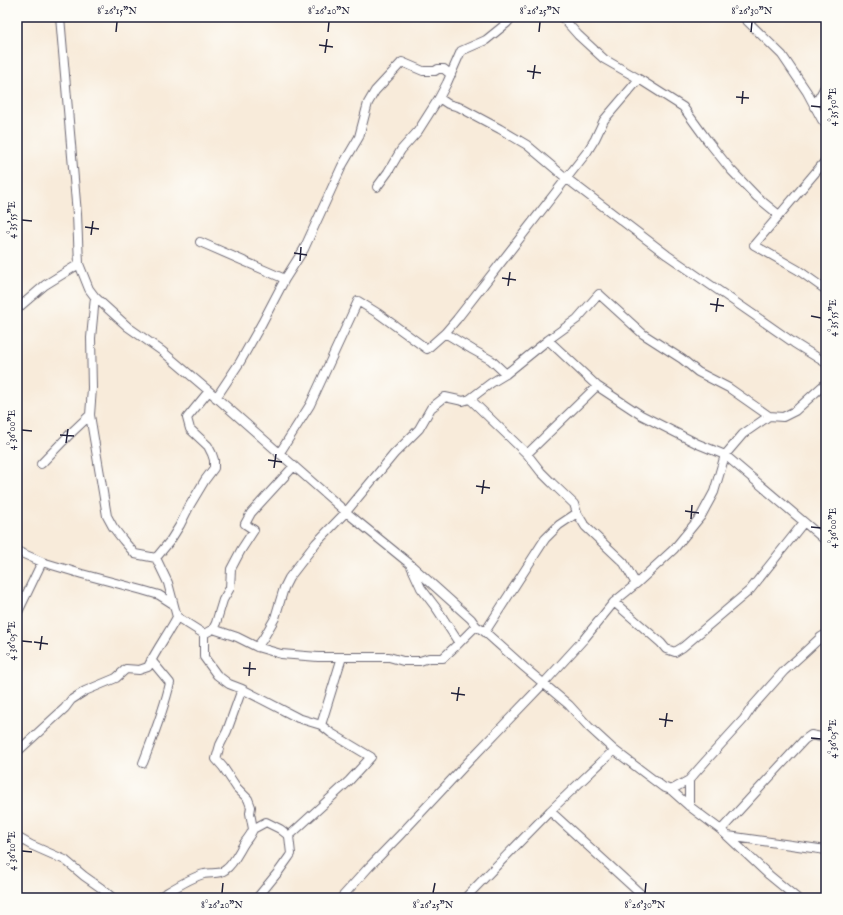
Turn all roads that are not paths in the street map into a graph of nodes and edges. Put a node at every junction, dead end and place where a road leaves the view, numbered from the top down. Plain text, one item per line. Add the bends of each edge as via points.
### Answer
1 (60, 17) edge
2 (512, 17) edge
3 (562, 17) edge
4 (743, 17) edge
5 (756, 17) edge
6 (751, 25) junction
7 (451, 75) junction
8 (639, 79) junction
9 (826, 85) edge
10 (439, 98) junction
11 (814, 107) junction
12 (826, 125) edge
13 (826, 160) edge
14 (566, 178) junction
15 (377, 187) dead end
16 (779, 215) junction
17 (200, 242) dead end
18 (79, 264) junction
19 (284, 279) junction
20 (826, 290) edge
21 (95, 297) junction
22 (17, 310) edge
23 (445, 333) junction
24 (548, 340) junction
25 (826, 363) edge
26 (506, 374) junction
27 (826, 383) edge
28 (597, 386) junction
29 (209, 392) junction
30 (216, 398) junction
31 (470, 399) junction
32 (90, 414) junction
33 (769, 416) junction
34 (279, 454) junction
35 (527, 454) junction
36 (725, 455) junction
37 (41, 464) dead end
38 (294, 466) junction
39 (346, 512) junction
40 (577, 512) junction
41 (804, 522) junction
42 (826, 541) edge
43 (17, 551) edge
44 (156, 558) junction
45 (42, 562) junction
46 (410, 564) junction
47 (636, 584) junction
48 (614, 602) junction
49 (173, 604) junction
50 (17, 614) edge
51 (178, 617) junction
52 (476, 626) junction
53 (212, 629) junction
54 (485, 632) junction
55 (204, 634) junction
56 (826, 634) edge
57 (459, 643) junction
58 (257, 647) junction
59 (342, 657) junction
60 (151, 660) junction
61 (543, 684) junction
62 (242, 689) junction
63 (320, 725) junction
64 (826, 738) edge
65 (614, 750) junction
66 (17, 752) edge
67 (143, 763) dead end
68 (689, 780) junction
69 (671, 790) junction
70 (689, 806) junction
71 (550, 811) junction
72 (253, 829) junction
73 (724, 833) junction
74 (289, 836) junction
75 (17, 837) edge
76 (826, 850) edge
77 (113, 898) edge
78 (158, 898) edge
79 (257, 898) edge
80 (341, 898) edge
81 (465, 898) edge
82 (645, 898) edge
83 (797, 898) edge

1 - 18 street
2 - 7 street via 486,40 461,51
3 - 8 street via 604,59
4 - 6 street
5 - 6 street
6 - 11 street via 782,55
7 - 10 street
7 - 19 street via 444,69 422,71 402,62 375,91 368,103 358,137 304,249
8 - 14 street via 604,120 595,139
8 - 16 street via 683,107 731,170
9 - 11 street
10 - 14 street via 527,145
10 - 15 street
11 - 12 street
13 - 16 street
14 - 23 street
14 - 25 street via 667,255 794,344
16 - 20 street via 754,245 798,270
17 - 19 street
18 - 21 street
18 - 22 street via 45,285
19 - 30 street via 240,362
21 - 29 street
21 - 32 street via 91,338
23 - 26 street via 491,360
23 - 34 street via 427,348 358,301 310,406
24 - 26 street
24 - 28 street
24 - 33 street via 578,319 599,294 643,334
26 - 31 street
27 - 33 street via 795,411 783,417
28 - 35 street
28 - 36 street via 641,415
29 - 30 street
29 - 44 street via 188,418 190,429 208,446 214,460 214,468 197,492 173,536
30 - 34 street
31 - 35 street
31 - 39 street via 462,401 445,397 430,408 419,429 394,454
32 - 37 street
32 - 44 street via 107,516 135,554
33 - 36 street via 744,434
34 - 38 street
35 - 40 street via 574,504
36 - 41 street
36 - 47 street via 714,492 701,516 674,549
38 - 39 street
38 - 53 street via 251,513 245,524 254,530 232,569 230,588
39 - 46 street
39 - 58 street via 316,543 289,578 275,618
40 - 47 street via 585,526 624,564
40 - 54 street via 545,539
41 - 42 street
41 - 48 street via 750,590 675,652 666,649
43 - 45 street
44 - 49 street via 168,583
45 - 49 street via 159,595
45 - 50 street
46 - 52 street
46 - 57 street via 421,588
47 - 48 street
48 - 61 street
49 - 51 street
51 - 55 street
51 - 60 street
52 - 54 street
52 - 57 street
53 - 55 street
53 - 58 street
54 - 61 street
55 - 62 street via 204,657 210,667 229,684
56 - 68 street via 784,671
57 - 59 street via 443,658 420,661 403,661 389,657
58 - 59 street via 281,654
59 - 63 street
60 - 66 street via 148,667 139,670 126,669 116,678 71,700
60 - 67 street via 170,683
61 - 65 street via 569,705
61 - 80 street
62 - 63 street via 298,718
62 - 72 street via 216,760 248,799
63 - 74 street via 371,757 349,781
64 - 73 street via 811,735 804,740
65 - 69 street via 663,787
65 - 71 street
68 - 69 street
68 - 70 street
69 - 70 street
70 - 73 street
71 - 81 street
71 - 82 street
72 - 74 street via 266,822
72 - 78 street via 225,870 192,879
73 - 76 street
73 - 83 street
74 - 79 street via 291,854
75 - 77 street via 65,860

